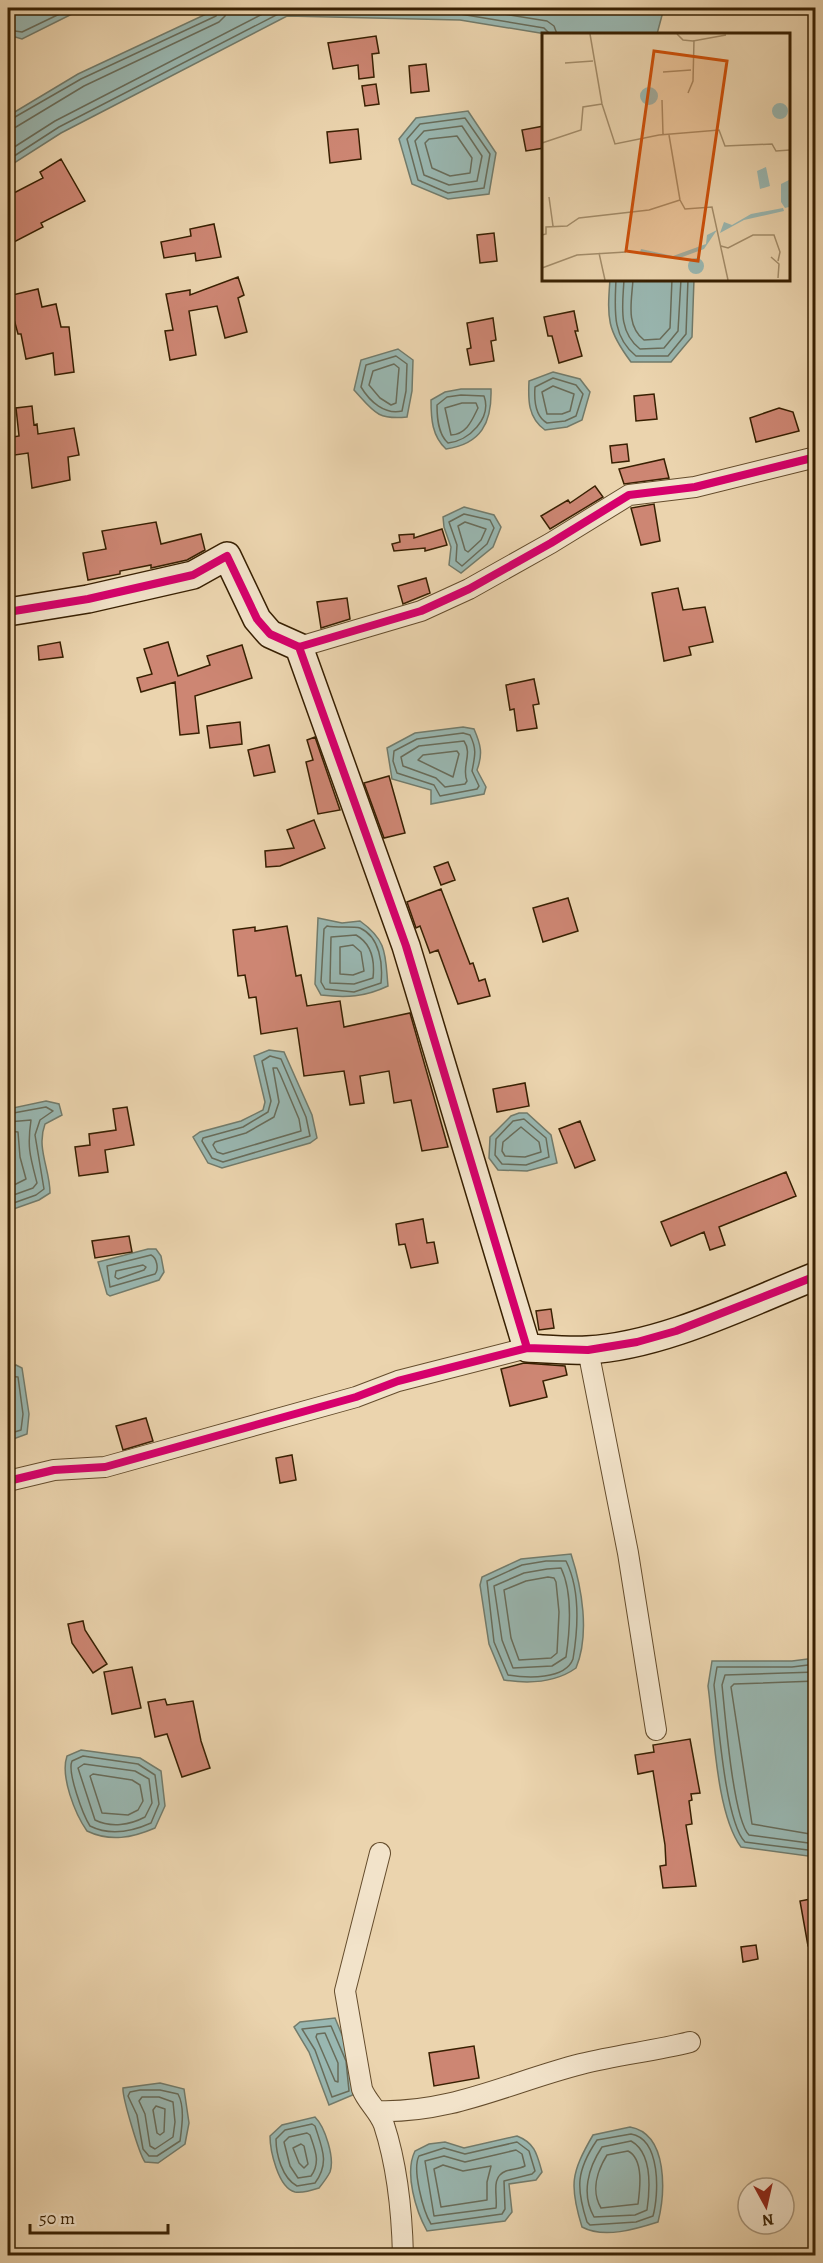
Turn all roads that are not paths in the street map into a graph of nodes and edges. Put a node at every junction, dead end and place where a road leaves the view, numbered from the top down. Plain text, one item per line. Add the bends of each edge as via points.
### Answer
1 (816, 457) edge
2 (8, 612) edge
3 (299, 647) junction
4 (816, 1276) edge
5 (527, 1348) junction
6 (588, 1350) junction
7 (8, 1481) edge
8 (656, 1730) dead end
9 (380, 1853) dead end
10 (690, 2042) dead end
11 (376, 2111) junction
12 (403, 2256) edge

1 - 3 street via 695,487 629,495 469,589 421,611
2 - 3 street via 193,575 227,556 257,619 270,634
3 - 5 street via 406,946
4 - 6 street via 676,1331
5 - 6 street
5 - 7 street via 398,1381 356,1397 105,1467 54,1470
6 - 8 street via 628,1553
9 - 11 street via 345,1991 362,2089
10 - 11 street via 579,2064 439,2108 408,2113
11 - 12 street via 391,2153

